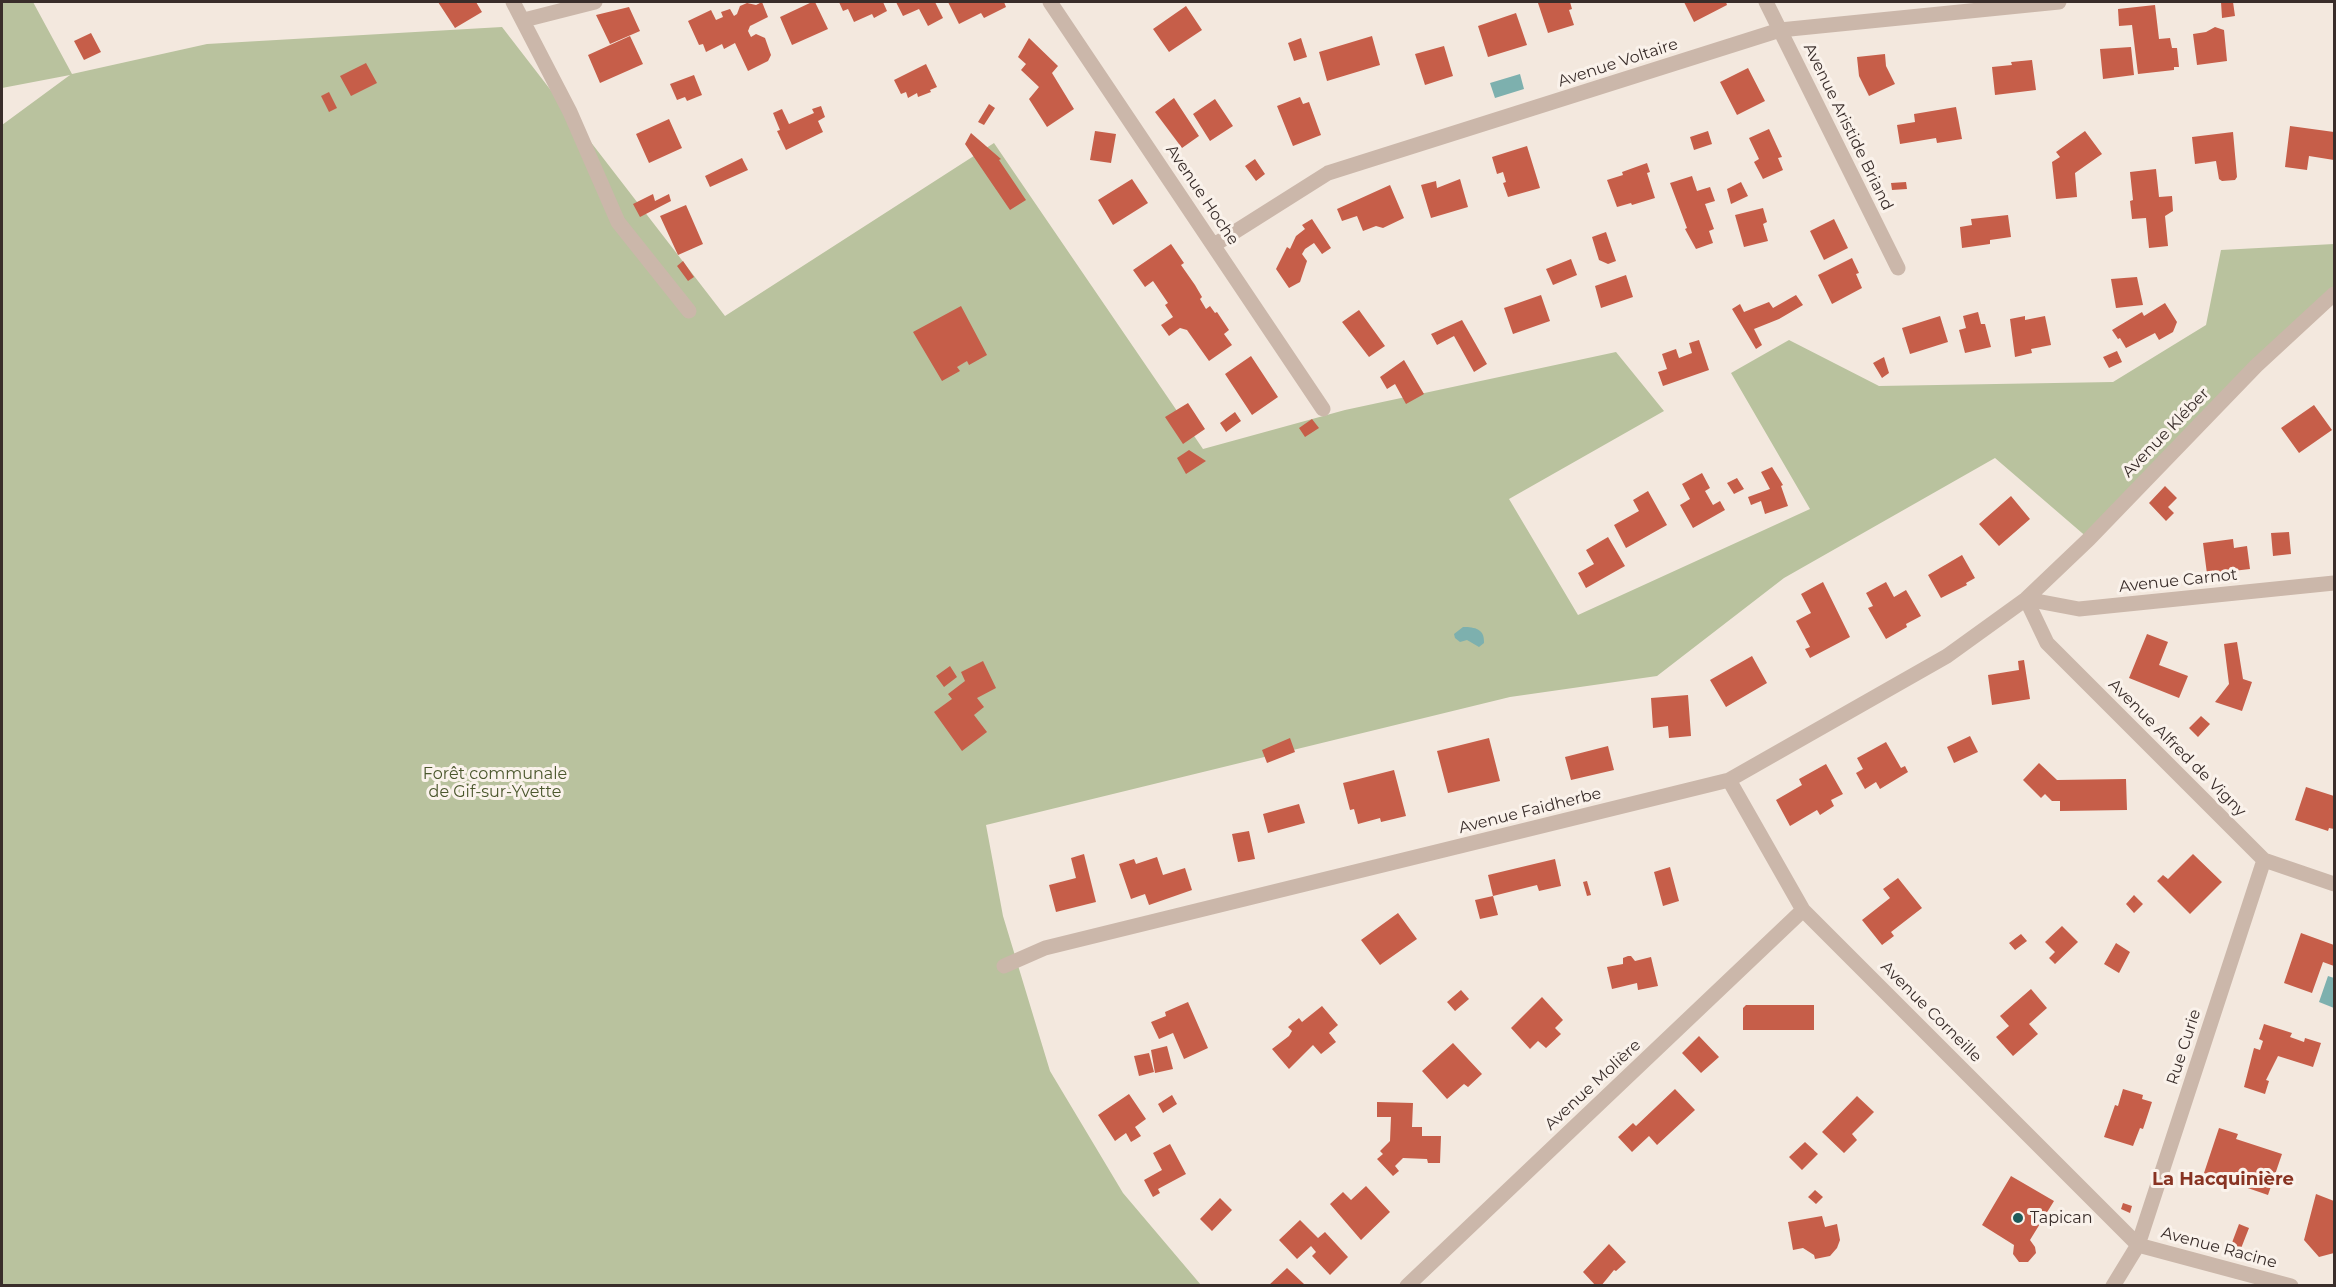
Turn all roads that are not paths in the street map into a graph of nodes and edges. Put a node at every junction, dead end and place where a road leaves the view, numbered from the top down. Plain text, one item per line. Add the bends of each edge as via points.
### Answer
1 (513, 2) edge
2 (595, 2) edge
3 (1050, 2) edge
4 (1766, 2) edge
5 (2059, 2) edge
6 (524, 20) junction
7 (1780, 30) junction
8 (1214, 245) junction
9 (1898, 268) dead end
10 (2334, 294) edge
11 (689, 311) dead end
12 (1323, 409) dead end
13 (2334, 583) edge
14 (2026, 599) junction
15 (1729, 780) junction
16 (2264, 860) junction
17 (2334, 884) edge
18 (1803, 910) junction
19 (1004, 966) dead end
20 (2138, 1245) junction
21 (1407, 1286) edge
22 (2114, 1286) edge
23 (2291, 1286) edge

1 - 6 street
2 - 6 street
3 - 8 street, Avenue Hoche
4 - 7 street, Avenue Aristide Briand
5 - 7 street, Avenue Voltaire
6 - 11 street via 618,222
7 - 8 street, Avenue Voltaire via 1328,173
7 - 9 street, Avenue Aristide Briand
8 - 12 street, Avenue Hoche
10 - 14 street, Avenue Kléber via 2256,366 2090,539
13 - 14 street, Avenue Carnot via 2079,609
14 - 15 street, Avenue Faidherbe via 1947,656
14 - 16 street, Avenue Alfred de Vigny via 2047,644
15 - 18 street, Avenue Corneille
15 - 19 street, Avenue Faidherbe via 1045,948
16 - 17 street, Avenue Alfred de Vigny
16 - 20 street, Rue Curie
18 - 20 street, Avenue Corneille
18 - 21 street, Avenue Molière
20 - 22 street, Rue Curie
20 - 23 street, Avenue Racine

